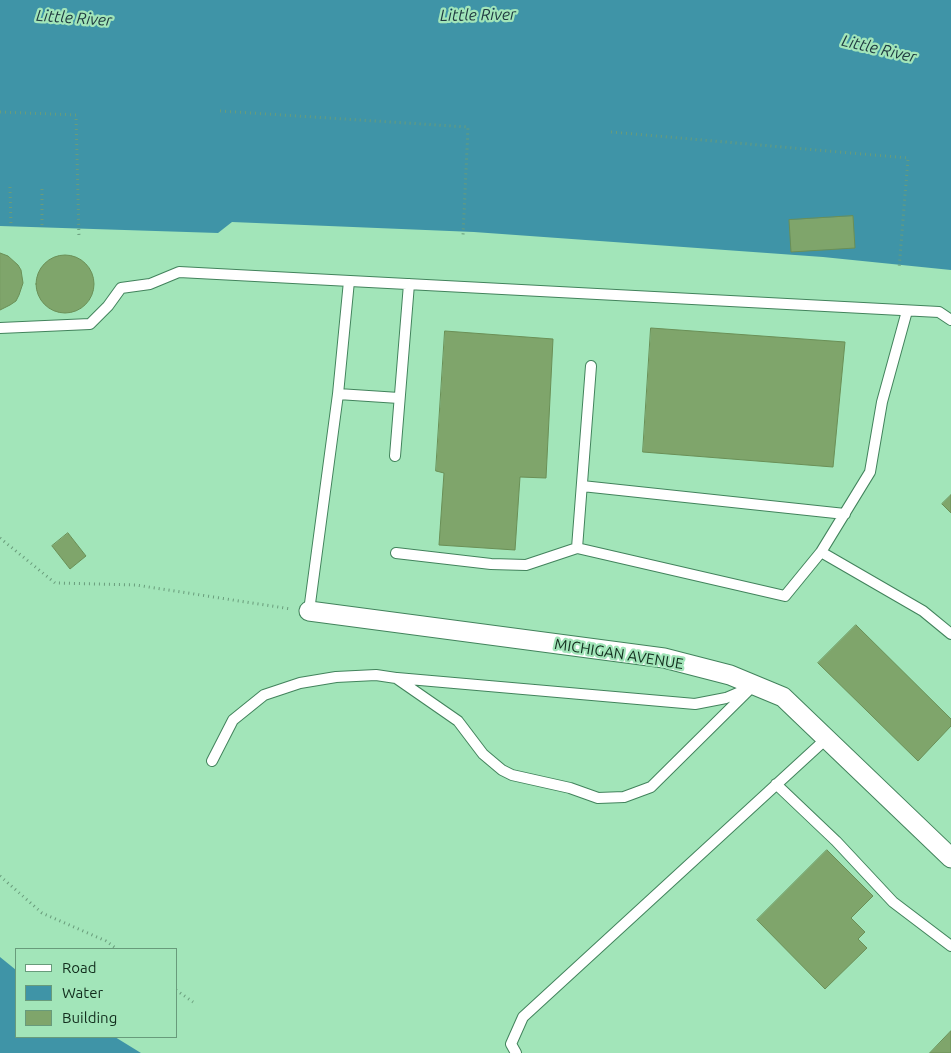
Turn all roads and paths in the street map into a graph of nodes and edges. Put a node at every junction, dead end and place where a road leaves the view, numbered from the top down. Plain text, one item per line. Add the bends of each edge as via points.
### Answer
1 (220, 111) dead end
2 (0, 112) edge
3 (612, 132) dead end
4 (10, 187) dead end
5 (42, 189) dead end
6 (11, 227) dead end
7 (42, 228) dead end
8 (463, 236) dead end
9 (79, 238) dead end
10 (899, 269) dead end
11 (349, 281) junction
12 (409, 284) junction
13 (907, 311) junction
14 (951, 320) edge
15 (0, 328) edge
16 (591, 366) dead end
17 (338, 394) junction
18 (400, 398) junction
19 (395, 456) dead end
20 (582, 486) junction
21 (845, 514) junction
22 (0, 538) edge
23 (577, 548) junction
24 (821, 552) junction
25 (396, 553) dead end
26 (309, 611) junction
27 (951, 634) edge
28 (396, 678) junction
29 (754, 685) junction
30 (826, 739) junction
31 (212, 761) dead end
32 (776, 784) junction
33 (951, 858) edge
34 (0, 876) edge
35 (951, 946) edge
36 (116, 948) edge
37 (178, 991) edge
38 (193, 1002) dead end
39 (516, 1053) edge

1 - 8 path via 468,127
2 - 9 path via 76,116
3 - 10 path via 908,158
4 - 6 path
5 - 7 path
11 - 12 lane
11 - 15 lane via 179,272 150,284 121,288 90,324
11 - 17 lane
12 - 13 lane
12 - 18 lane
13 - 14 lane via 939,312
13 - 21 lane via 882,402 870,472
16 - 20 lane
17 - 18 lane
17 - 26 lane
18 - 19 lane
20 - 21 lane
20 - 23 lane
21 - 24 lane
22 - 26 path via 55,583 136,586
23 - 24 lane via 785,596
23 - 25 lane via 526,565
24 - 27 lane via 923,611
26 - 29 street, MICHIGAN AVENUE via 664,658 730,675
28 - 29 lane via 695,704 726,698
28 - 29 lane via 458,721 483,754 512,776 570,788 598,798 624,797 651,787
28 - 31 lane via 336,677 300,683 264,695 232,720
29 - 30 street, MICHIGAN AVENUE via 783,697
30 - 32 lane
30 - 33 street, MICHIGAN AVENUE
32 - 35 lane via 894,902
32 - 39 lane via 524,1017 512,1044
34 - 36 path via 42,913
37 - 38 path

